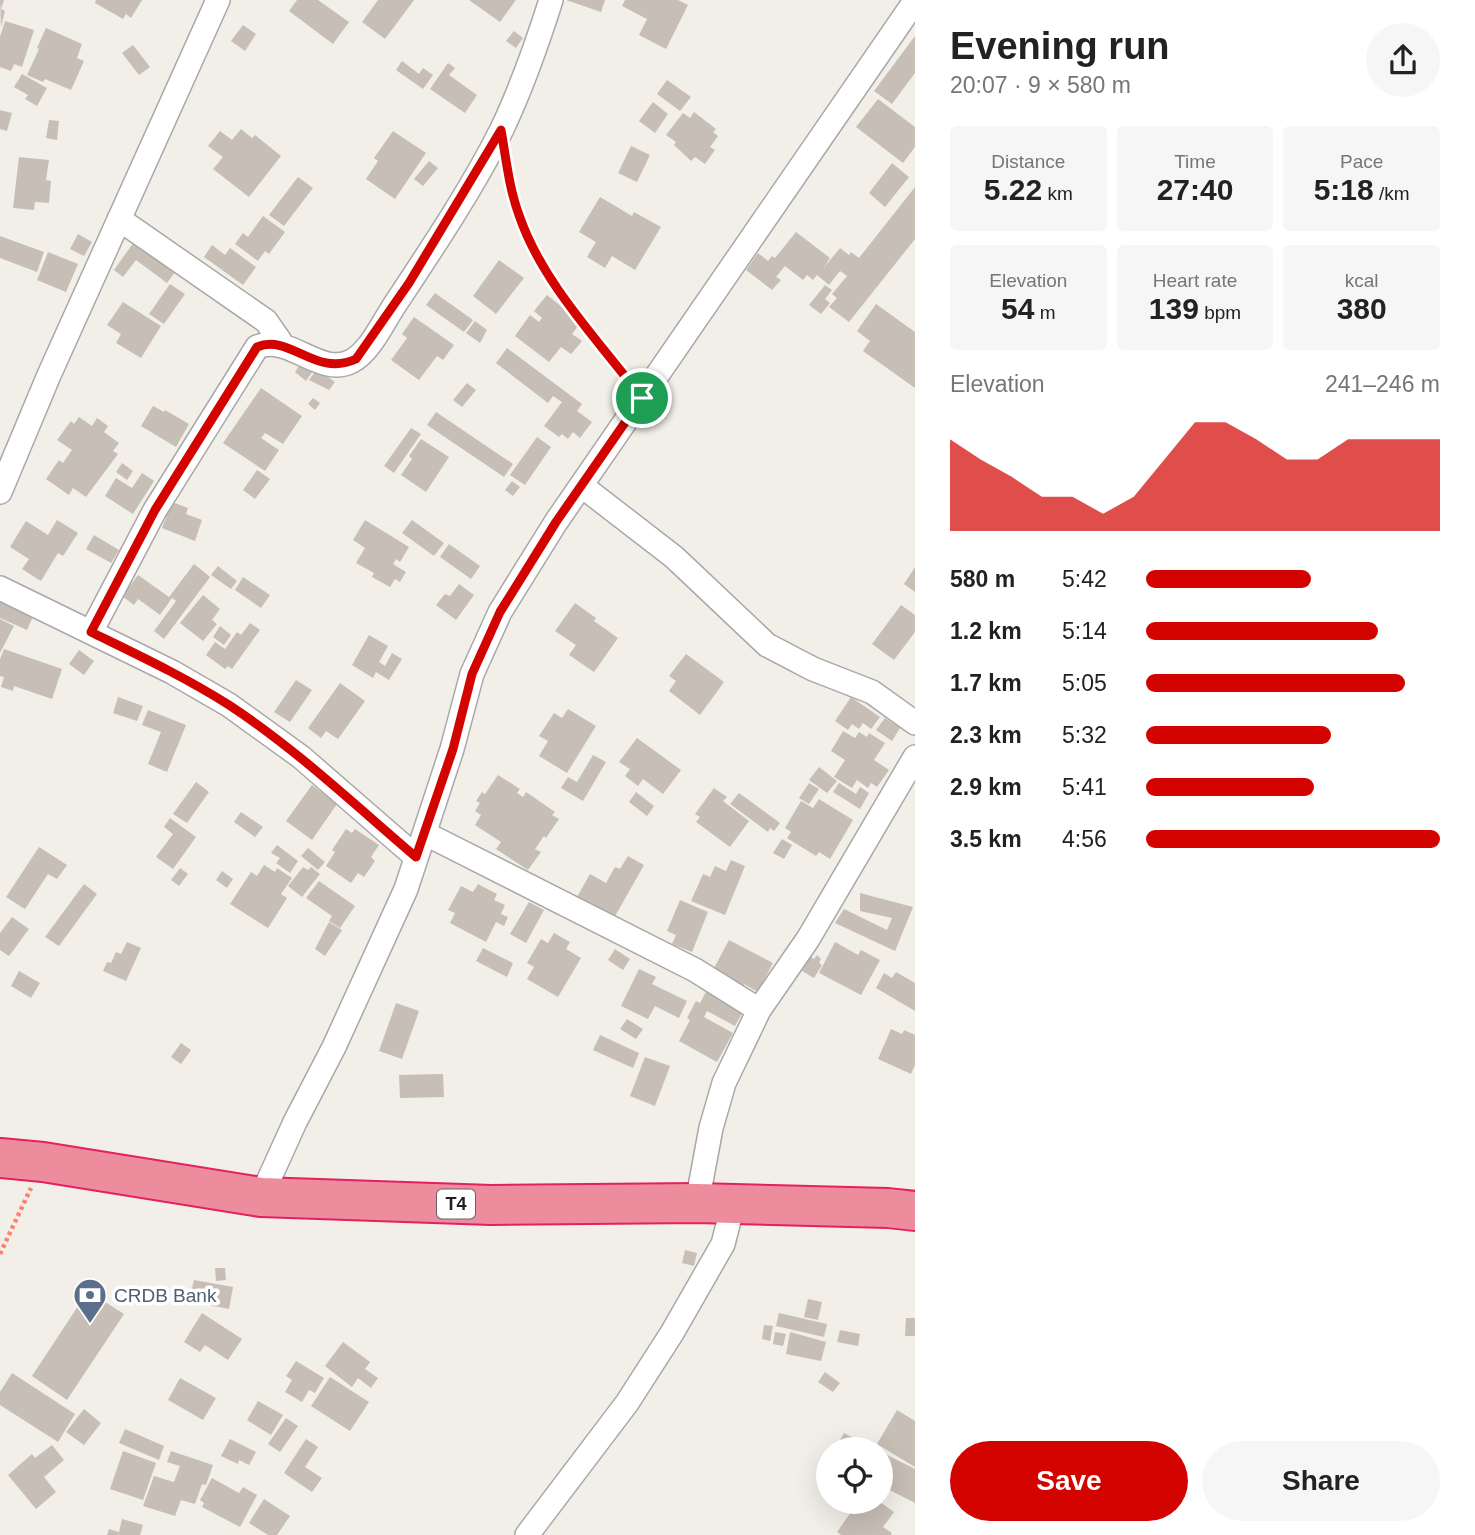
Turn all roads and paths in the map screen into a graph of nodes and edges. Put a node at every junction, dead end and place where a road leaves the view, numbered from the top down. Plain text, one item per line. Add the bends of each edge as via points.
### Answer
1 (218, 0) edge
2 (551, 0) edge
3 (915, 1) edge
4 (501, 130) junction
5 (119, 219) junction
6 (274, 343) junction
7 (642, 398) junction
8 (582, 486) junction
9 (0, 492) edge
10 (0, 588) edge
11 (91, 632) junction
12 (915, 723) edge
13 (915, 757) edge
14 (434, 838) dead end
15 (416, 857) junction
16 (759, 1010) junction
17 (0, 1158) edge
18 (43, 1161) junction
19 (261, 1196) junction
20 (715, 1204) junction
21 (915, 1211) edge
22 (0, 1254) edge
23 (527, 1535) edge

1 - 5 street
2 - 4 street
3 - 7 street
4 - 6 street via 409,283 356,359 343,365 328,364
4 - 7 path via 519,215 543,267
5 - 6 street via 266,321 280,341
5 - 9 street
6 - 11 street via 257,347 248,359 155,510
7 - 8 street
8 - 12 street via 674,557 767,645 872,692
8 - 15 street via 500,612 472,674 453,749
10 - 11 street
11 - 15 street via 229,705 301,757
13 - 16 street via 808,939
14 - 16 street via 695,970
15 - 19 street via 334,1047
16 - 20 street via 724,1083 711,1128
17 - 18 highway, T4
18 - 19 highway, T4
18 - 22 path
19 - 20 highway, T4 via 491,1205
20 - 21 highway, T4
20 - 23 street via 723,1244 673,1333 627,1404

